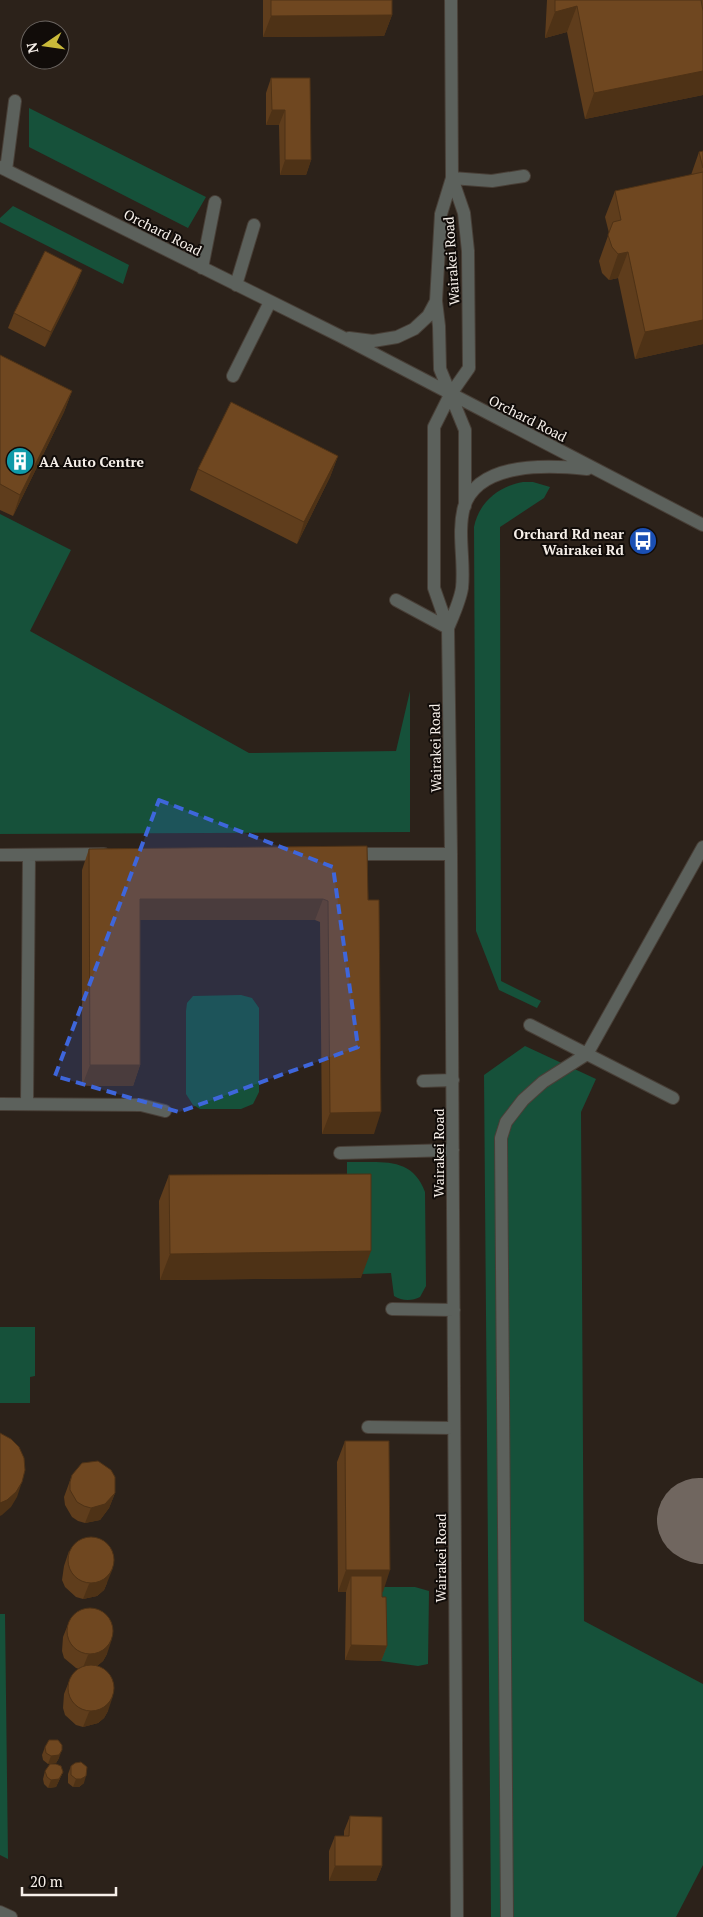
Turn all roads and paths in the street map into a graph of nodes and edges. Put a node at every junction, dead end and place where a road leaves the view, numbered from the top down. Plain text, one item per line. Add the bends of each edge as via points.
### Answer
1 (451, 0) edge
2 (15, 101) dead end
3 (3, 168) edge
4 (524, 176) dead end
5 (452, 178) junction
6 (215, 202) dead end
7 (254, 225) dead end
8 (202, 268) junction
9 (236, 285) junction
10 (436, 301) junction
11 (270, 302) junction
12 (340, 336) junction
13 (233, 376) dead end
14 (450, 395) junction
15 (595, 469) junction
16 (465, 506) junction
17 (703, 526) edge
18 (396, 600) dead end
19 (448, 628) junction
20 (703, 846) edge
21 (118, 854) edge
22 (337, 854) edge
23 (451, 854) junction
24 (0, 855) edge
25 (29, 855) junction
26 (530, 1025) dead end
27 (588, 1054) junction
28 (453, 1080) junction
29 (423, 1081) dead end
30 (673, 1098) dead end
31 (0, 1104) edge
32 (27, 1104) junction
33 (165, 1111) dead end
34 (453, 1150) junction
35 (340, 1153) dead end
36 (392, 1309) dead end
37 (454, 1310) junction
38 (368, 1427) dead end
39 (454, 1428) junction
40 (0, 1912) edge
41 (11, 1917) edge
42 (457, 1917) edge
43 (507, 1917) edge

1 - 5 street, Wairakei Road
2 - 3 street
3 - 8 street, Orchard Road
4 - 5 street via 492,181
5 - 10 street via 441,214
5 - 14 street, Wairakei Road via 464,213 468,251 469,368
6 - 8 street
7 - 9 street
8 - 9 street, Orchard Road
9 - 11 street, Orchard Road
10 - 12 street, Orchard Road via 428,316 414,329 397,337 373,341
10 - 14 street, Wairakei Road via 440,369
11 - 12 street, Orchard Road
11 - 13 street
12 - 14 street, Orchard Road
14 - 15 street, Orchard Road
14 - 16 street, Wairakei Road via 465,430
14 - 19 street, Wairakei Road via 434,427 434,588
15 - 16 street via 529,466 502,473 485,481
15 - 17 street, Orchard Road
16 - 19 street, Wairakei Road via 462,590
18 - 19 street
19 - 23 street, Wairakei Road
20 - 27 street
21 - 25 street
22 - 23 street
23 - 28 street, Wairakei Road
24 - 25 street
25 - 32 street
26 - 27 street
27 - 30 street
27 - 43 street via 543,1082 523,1100 506,1122 501,1138
28 - 29 street
28 - 34 street, Wairakei Road
31 - 32 street
32 - 33 street via 140,1105
34 - 35 street
34 - 37 street, Wairakei Road
36 - 37 street
37 - 39 street, Wairakei Road
38 - 39 street
39 - 42 street, Wairakei Road
40 - 41 street

